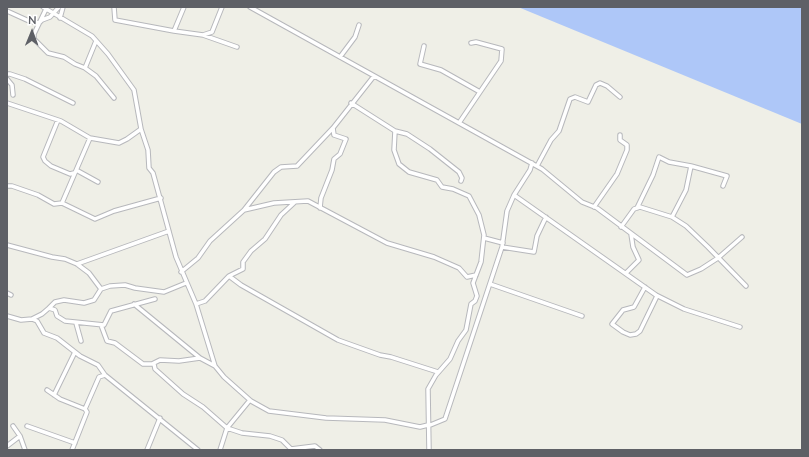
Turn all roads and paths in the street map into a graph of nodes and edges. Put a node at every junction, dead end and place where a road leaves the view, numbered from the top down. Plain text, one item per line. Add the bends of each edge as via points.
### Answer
1 (59, 7) edge
2 (63, 7) edge
3 (114, 7) edge
4 (184, 7) edge
5 (222, 7) edge
6 (250, 7) edge
7 (44, 8) edge
8 (7, 11) edge
9 (52, 14) junction
10 (60, 18) junction
11 (39, 23) junction
12 (359, 25) dead end
13 (174, 31) junction
14 (212, 32) junction
15 (202, 36) junction
16 (212, 40) junction
17 (96, 41) junction
18 (471, 43) dead end
19 (424, 46) dead end
20 (237, 47) dead end
21 (340, 57) junction
22 (85, 68) junction
23 (7, 74) edge
24 (374, 76) junction
25 (7, 79) edge
26 (480, 92) junction
27 (12, 95) dead end
28 (620, 97) dead end
29 (114, 98) dead end
30 (7, 103) edge
31 (73, 103) dead end
32 (351, 103) junction
33 (58, 120) junction
34 (458, 123) junction
35 (332, 128) junction
36 (141, 129) junction
37 (395, 131) junction
38 (620, 135) dead end
39 (90, 138) junction
40 (532, 163) junction
41 (537, 166) junction
42 (691, 166) junction
43 (76, 172) junction
44 (461, 181) dead end
45 (98, 182) dead end
46 (7, 186) edge
47 (723, 186) dead end
48 (514, 195) junction
49 (161, 198) junction
50 (295, 202) junction
51 (62, 204) junction
52 (594, 207) junction
53 (320, 208) junction
54 (638, 208) junction
55 (244, 210) junction
56 (672, 217) junction
57 (546, 218) junction
58 (621, 227) junction
59 (169, 231) junction
60 (631, 234) junction
61 (484, 238) junction
62 (742, 238) dead end
63 (7, 245) edge
64 (502, 245) junction
65 (718, 258) junction
66 (77, 264) junction
67 (181, 272) junction
68 (626, 273) junction
69 (476, 275) junction
70 (229, 276) junction
71 (186, 283) junction
72 (490, 284) junction
73 (746, 286) dead end
74 (645, 287) junction
75 (100, 289) junction
76 (657, 296) junction
77 (155, 299) dead end
78 (134, 304) junction
79 (196, 304) junction
80 (49, 308) junction
81 (7, 316) edge
82 (582, 316) dead end
83 (32, 319) junction
84 (76, 323) junction
85 (101, 325) junction
86 (740, 327) dead end
87 (81, 341) dead end
88 (75, 352) junction
89 (200, 358) junction
90 (154, 364) junction
91 (216, 366) junction
92 (438, 372) junction
93 (105, 375) junction
94 (47, 390) dead end
95 (54, 395) junction
96 (250, 400) junction
97 (85, 409) junction
98 (160, 418) junction
99 (13, 426) dead end
100 (27, 426) dead end
101 (428, 426) junction
102 (227, 428) junction
103 (20, 436) junction
104 (76, 443) junction
105 (7, 446) edge
106 (25, 450) edge
107 (72, 450) edge
108 (147, 450) edge
109 (198, 450) edge
110 (220, 450) edge
111 (320, 450) edge
112 (429, 450) edge

1 - 9 street
2 - 10 street
3 - 13 street via 115,20
4 - 13 street
5 - 14 street
6 - 21 street
7 - 9 street
7 - 11 street
8 - 11 street
9 - 10 street
9 - 11 street
10 - 17 street via 83,30
11 - 22 street via 34,39 48,54 64,57
12 - 21 street via 355,37
13 - 15 street
14 - 15 street
14 - 16 street
15 - 16 street
16 - 20 street
17 - 22 street
17 - 36 street via 134,90
18 - 26 street via 502,49 501,61
19 - 26 street via 420,64 441,70
21 - 24 street
22 - 29 street via 96,76
23 - 31 street via 25,79
24 - 32 street
24 - 34 street
25 - 27 street via 12,85
26 - 34 street
28 - 41 street via 600,83 596,85 588,102 575,97 570,99 560,131 551,140
30 - 33 street
32 - 35 street
32 - 37 street
33 - 39 street
33 - 43 street via 43,157 51,166 70,174
34 - 40 street
35 - 53 street via 334,135 346,139 340,154 334,159
35 - 55 street via 297,166 281,167 274,172
36 - 39 street via 119,143
36 - 49 street via 148,150 149,168 154,173
37 - 44 street via 407,134 430,149 459,172
37 - 61 street via 394,150 399,164 409,172 437,180 442,187 453,188 469,196 479,215
38 - 52 street via 620,140 627,145 627,150 617,174
39 - 43 street
40 - 41 street
40 - 48 street
41 - 52 street via 582,202
42 - 47 street via 727,176
42 - 54 street via 658,157
42 - 56 street via 686,190
43 - 45 street
43 - 51 street
46 - 51 street via 38,195 54,204
48 - 57 street
48 - 64 street via 507,211
49 - 51 street via 114,211 96,219
49 - 59 street
50 - 53 street via 308,201
50 - 55 street via 274,203
50 - 70 street via 281,215 265,239 243,262 243,269
52 - 58 street
53 - 69 street via 387,243 434,256 459,268 467,277
54 - 56 street
54 - 58 street via 634,209
55 - 67 street
56 - 65 street via 686,226
57 - 64 street via 537,236 534,252
57 - 68 street
58 - 60 street
59 - 66 street
59 - 67 street
60 - 65 street via 687,275
60 - 68 street via 639,260
61 - 64 street
61 - 69 street via 482,257
62 - 65 street
63 - 66 street
64 - 72 street
65 - 73 street
66 - 75 street via 89,274
67 - 71 street
68 - 74 street
69 - 92 street via 473,283 477,296 471,304 466,330 447,363
70 - 79 street via 205,301
70 - 92 street via 241,286 338,340
71 - 75 street via 164,292 125,284
71 - 79 street
72 - 82 street
72 - 101 street via 445,419
74 - 76 street
74 - 76 street via 634,307 623,310 612,324 630,335 636,334 640,331
75 - 80 street via 94,300 84,303 64,300 55,302
76 - 86 street
77 - 78 street
78 - 85 street via 111,311 104,325
78 - 89 street
79 - 91 street
80 - 83 street
80 - 84 street via 55,310 57,316 65,321
81 - 83 street via 21,320
83 - 88 street via 44,332 61,340
84 - 85 street
84 - 87 street
85 - 90 street via 108,341 115,343 143,364
88 - 93 street via 98,365
88 - 95 street
89 - 90 street via 160,360
89 - 91 street
90 - 102 street via 155,369 183,394
91 - 96 street via 224,377
92 - 101 street via 427,392
93 - 97 street via 99,377
93 - 98 street
94 - 95 street
95 - 97 street
96 - 101 street via 269,411
96 - 102 street
97 - 104 street via 87,412
98 - 108 street
98 - 109 street
99 - 103 street
100 - 104 street
101 - 112 street
102 - 110 street
102 - 111 street via 242,433 270,436 282,440 291,449 315,446
103 - 105 street
103 - 106 street
104 - 107 street

